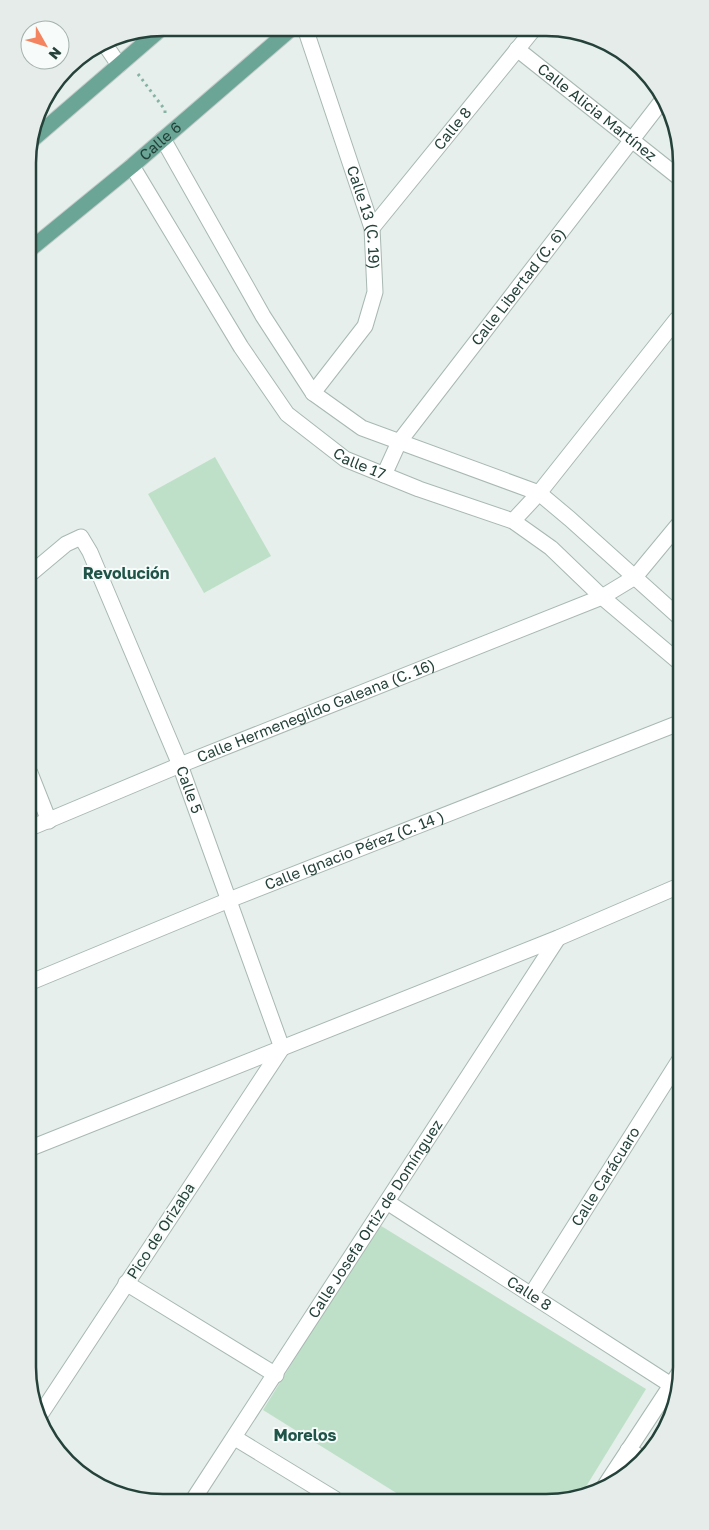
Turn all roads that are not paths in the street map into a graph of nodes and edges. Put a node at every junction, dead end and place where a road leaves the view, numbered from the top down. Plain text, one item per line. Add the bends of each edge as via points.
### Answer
1 (528, 36) edge
2 (282, 37) edge
3 (309, 37) edge
4 (151, 38) edge
5 (109, 49) edge
6 (517, 49) junction
7 (119, 65) junction
8 (658, 105) edge
9 (41, 133) edge
10 (163, 139) junction
11 (630, 140) junction
12 (132, 166) junction
13 (673, 173) edge
14 (372, 228) junction
15 (37, 244) edge
16 (673, 325) edge
17 (313, 393) junction
18 (399, 442) junction
19 (384, 475) junction
20 (539, 493) junction
21 (513, 521) junction
22 (673, 531) edge
23 (37, 569) edge
24 (635, 577) junction
25 (602, 597) junction
26 (673, 612) edge
27 (673, 657) edge
28 (673, 726) edge
29 (180, 765) junction
30 (36, 789) edge
31 (49, 820) junction
32 (36, 825) edge
33 (672, 889) edge
34 (229, 900) junction
35 (558, 938) junction
36 (36, 980) edge
37 (282, 1048) junction
38 (672, 1071) edge
39 (36, 1145) edge
40 (387, 1202) junction
41 (126, 1283) junction
42 (531, 1295) junction
43 (276, 1375) junction
44 (671, 1385) joint
45 (44, 1409) edge
46 (235, 1438) junction
47 (628, 1450) junction
48 (636, 1455) edge
49 (612, 1475) edge
50 (198, 1494) edge
51 (327, 1494) edge

1 - 6 street, Calle 8
2 - 10 main road, Calle 6
3 - 14 street, Calle 13 (C. 19)
4 - 7 main road
5 - 7 street
6 - 11 street, Calle Alicia Martínez
6 - 14 street, Calle 8
7 - 9 main road
8 - 11 street, Calle Libertad (C. 6)
10 - 12 main road, Calle 6
10 - 17 street, Calle 17 via 264,316
11 - 13 street, Calle Alicia Martínez
11 - 18 street, Calle Libertad (C. 6)
12 - 15 main road, Calle 6
12 - 19 street, Calle 17 via 241,347 287,414 344,459
14 - 17 street, Calle 13 (C. 19) via 375,292 365,326
16 - 20 street
17 - 18 street, Calle 17 via 362,428
18 - 19 street, Calle Libertad (C. 6)
18 - 20 street, Calle 17
19 - 21 street, Calle 17
20 - 21 street
20 - 24 street, Calle 17
21 - 25 street, Calle 17 via 551,548
22 - 24 street, Calle Hermenegildo Galeana (C. 16)
23 - 29 street, Calle 5 via 66,544 81,537
24 - 25 street, Calle Hermenegildo Galeana (C. 16)
24 - 26 street, Calle 17
25 - 27 street, Calle 17
25 - 29 street, Calle Hermenegildo Galeana (C. 16)
28 - 34 street, Calle Ignacio Pérez (C. 14 )
29 - 31 street, Calle Hermenegildo Galeana (C. 16)
29 - 34 street, Calle 5
30 - 31 street
31 - 32 street, Calle Hermenegildo Galeana (C. 16)
33 - 35 street
34 - 36 street, Calle Ignacio Pérez (C. 14 )
34 - 37 street, Calle 5
35 - 37 street
35 - 40 street, Calle Josefa Ortiz de Domínguez
37 - 39 street
37 - 41 street, Pico de Orizaba
38 - 42 street, Calle Carácuaro
40 - 42 street, Calle 8
40 - 43 street, Calle Josefa Ortiz de Domínguez
41 - 43 street
41 - 45 street, Pico de Orizaba
42 - 44 street, Calle 8
43 - 46 street, Calle Josefa Ortiz de Domínguez
44 - 47 street
46 - 50 street, Calle Josefa Ortiz de Domínguez
46 - 51 street
47 - 48 street
47 - 49 street

